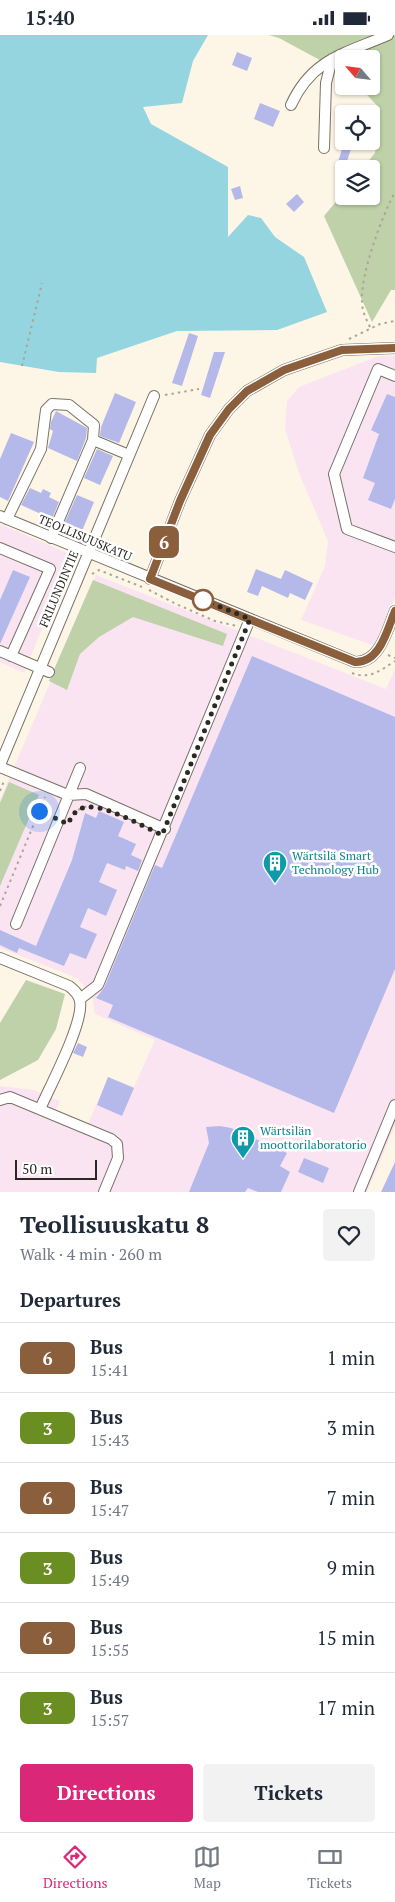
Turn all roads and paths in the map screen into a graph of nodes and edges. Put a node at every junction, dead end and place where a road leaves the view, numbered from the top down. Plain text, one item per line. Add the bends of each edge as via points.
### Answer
1 (388, 35) edge
2 (332, 59) junction
3 (291, 105) dead end
4 (324, 148) dead end
5 (395, 192) edge
6 (42, 283) dead end
7 (395, 321) edge
8 (370, 328) junction
9 (347, 340) dead end
10 (395, 348) edge
11 (22, 366) dead end
12 (395, 376) edge
13 (199, 389) dead end
14 (154, 396) joint
15 (93, 440) junction
16 (129, 455) junction
17 (4, 518) edge
18 (51, 538) junction
19 (395, 547) edge
20 (0, 549) edge
21 (87, 553) junction
22 (90, 576) dead end
23 (137, 579) junction
24 (150, 579) junction
25 (395, 611) edge
26 (250, 619) junction
27 (246, 630) junction
28 (0, 651) edge
29 (11, 656) junction
30 (395, 661) edge
31 (39, 668) junction
32 (50, 673) dead end
33 (352, 673) dead end
34 (3, 767) edge
35 (80, 768) dead end
36 (49, 787) junction
37 (0, 791) edge
38 (68, 795) junction
39 (93, 806) dead end
40 (39, 811) junction
41 (58, 820) junction
42 (165, 829) junction
43 (0, 907) edge
44 (16, 923) dead end
45 (0, 958) edge
46 (80, 999) junction
47 (0, 1099) edge
48 (395, 1105) edge
49 (40, 1109) junction
50 (104, 1192) edge
51 (359, 1192) edge

1 - 2 street
2 - 3 street via 317,67 299,88
2 - 4 street via 326,83
5 - 8 path via 362,283 362,303
6 - 11 path
7 - 8 path
8 - 9 path
10 - 24 street via 342,350 284,370 247,391 229,409 202,451
12 - 19 street via 378,369 334,474 347,529
13 - 14 path
14 - 16 street, FRILUNDINTIE
15 - 16 street
15 - 17 street via 94,425 84,416 69,405 52,404 46,410 41,449
15 - 18 street
16 - 21 street, FRILUNDINTIE
17 - 18 street, TEOLLISUUSKATU
18 - 21 street, TEOLLISUUSKATU
20 - 29 street via 50,569
21 - 23 street, TEOLLISUUSKATU
21 - 31 street, FRILUNDINTIE
22 - 23 path via 99,570
23 - 24 street, TEOLLISUUSKATU
23 - 27 path via 197,613
24 - 26 street, TEOLLISUUSKATU
25 - 26 street, TEOLLISUUSKATU via 373,656 362,663
26 - 27 street
27 - 42 street
28 - 29 street
29 - 31 street
30 - 33 path via 377,673 361,677
31 - 32 street
31 - 34 street, FRILUNDINTIE
34 - 36 street
34 - 37 path
35 - 38 street
36 - 38 street
36 - 40 path
38 - 41 street
38 - 42 street via 86,794
39 - 41 path via 74,813 68,824
40 - 41 path
40 - 43 path
41 - 44 street
42 - 46 street via 98,985
45 - 46 street via 69,985
46 - 49 street via 78,1019
47 - 49 street via 10,1097
48 - 51 street
49 - 50 street via 117,1144 118,1158

